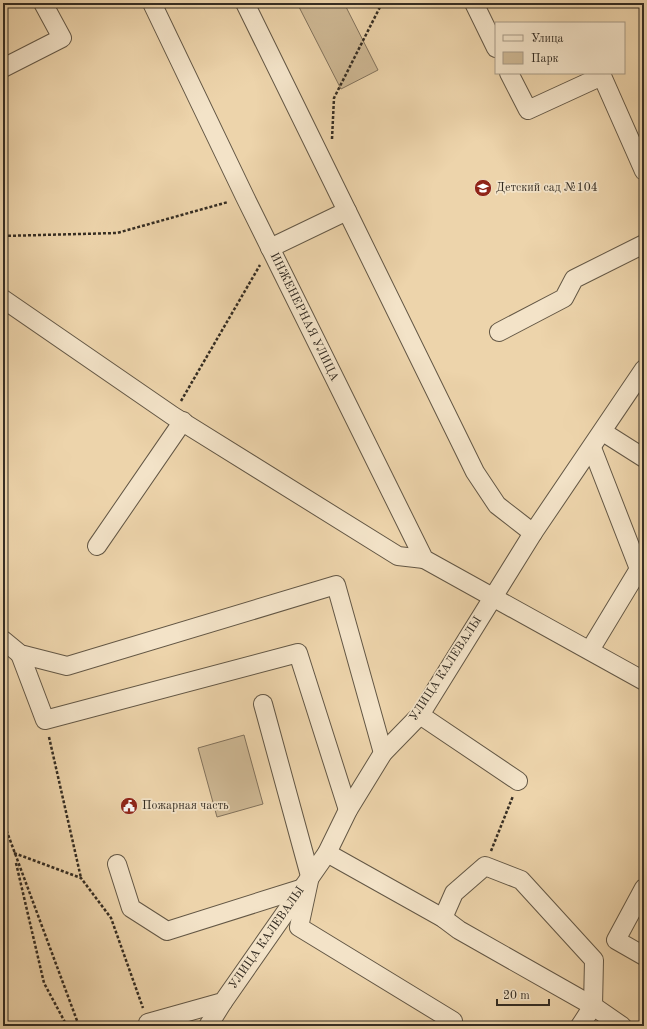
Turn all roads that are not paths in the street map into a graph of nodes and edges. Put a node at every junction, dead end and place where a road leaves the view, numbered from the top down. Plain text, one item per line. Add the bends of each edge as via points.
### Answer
1 (44, 3) edge
2 (152, 3) edge
3 (245, 3) edge
4 (474, 3) edge
5 (495, 46) edge
6 (3, 68) edge
7 (510, 74) edge
8 (644, 171) edge
9 (346, 211) junction
10 (644, 244) edge
11 (270, 248) junction
12 (3, 299) edge
13 (499, 332) dead end
14 (644, 369) edge
15 (178, 419) junction
16 (603, 432) junction
17 (592, 448) junction
18 (644, 458) edge
19 (533, 533) junction
20 (97, 546) dead end
21 (424, 559) junction
22 (641, 570) edge
23 (493, 597) junction
24 (3, 640) edge
25 (590, 650) junction
26 (20, 654) junction
27 (644, 681) edge
28 (263, 704) dead end
29 (420, 715) junction
30 (383, 753) junction
31 (518, 781) road end
32 (348, 810) junction
33 (326, 853) junction
34 (117, 864) dead end
35 (305, 883) junction
36 (644, 888) edge
37 (443, 918) junction
38 (616, 940) junction
39 (644, 956) edge
40 (594, 960) junction
41 (223, 1002) junction
42 (593, 1006) junction
43 (453, 1021) dead end
44 (148, 1023) road end
45 (208, 1026) edge
46 (580, 1026) edge
47 (622, 1026) edge

1 - 6 street via 62,38
2 - 11 street, ИНЖЕНЕРНАЯ УЛИЦА
3 - 9 street
4 - 5 street
7 - 8 street via 528,110 602,76
9 - 11 street
9 - 19 street via 475,472 497,505
10 - 13 street via 574,279 564,298
11 - 21 street, ИНЖЕНЕРНАЯ УЛИЦА
12 - 15 street
14 - 16 street, УЛИЦА КАЛЕВАЛЫ
15 - 20 street
15 - 21 street via 398,556
16 - 17 street, УЛИЦА КАЛЕВАЛЫ
16 - 18 street
17 - 19 street, УЛИЦА КАЛЕВАЛЫ
17 - 22 street
19 - 23 street, УЛИЦА КАЛЕВАЛЫ
21 - 23 street
22 - 25 street
23 - 25 street
23 - 29 street, УЛИЦА КАЛЕВАЛЫ
24 - 26 street
25 - 27 street
26 - 30 street via 67,666 336,585
26 - 32 street via 45,720 298,653
28 - 35 street
29 - 30 street, УЛИЦА КАЛЕВАЛЫ
29 - 31 street
30 - 32 street, УЛИЦА КАЛЕВАЛЫ
32 - 33 street, УЛИЦА КАЛЕВАЛЫ
33 - 35 street, УЛИЦА КАЛЕВАЛЫ
33 - 37 street
34 - 35 street via 131,908 167,931
35 - 41 street, УЛИЦА КАЛЕВАЛЫ
35 - 43 street via 299,927
36 - 38 street
37 - 40 street via 454,893 485,866 521,880
37 - 42 street
38 - 39 street
38 - 40 street
40 - 42 street
41 - 44 street, УЛИЦА КАЛЕВАЛЫ
41 - 45 street
42 - 46 street
42 - 47 street

